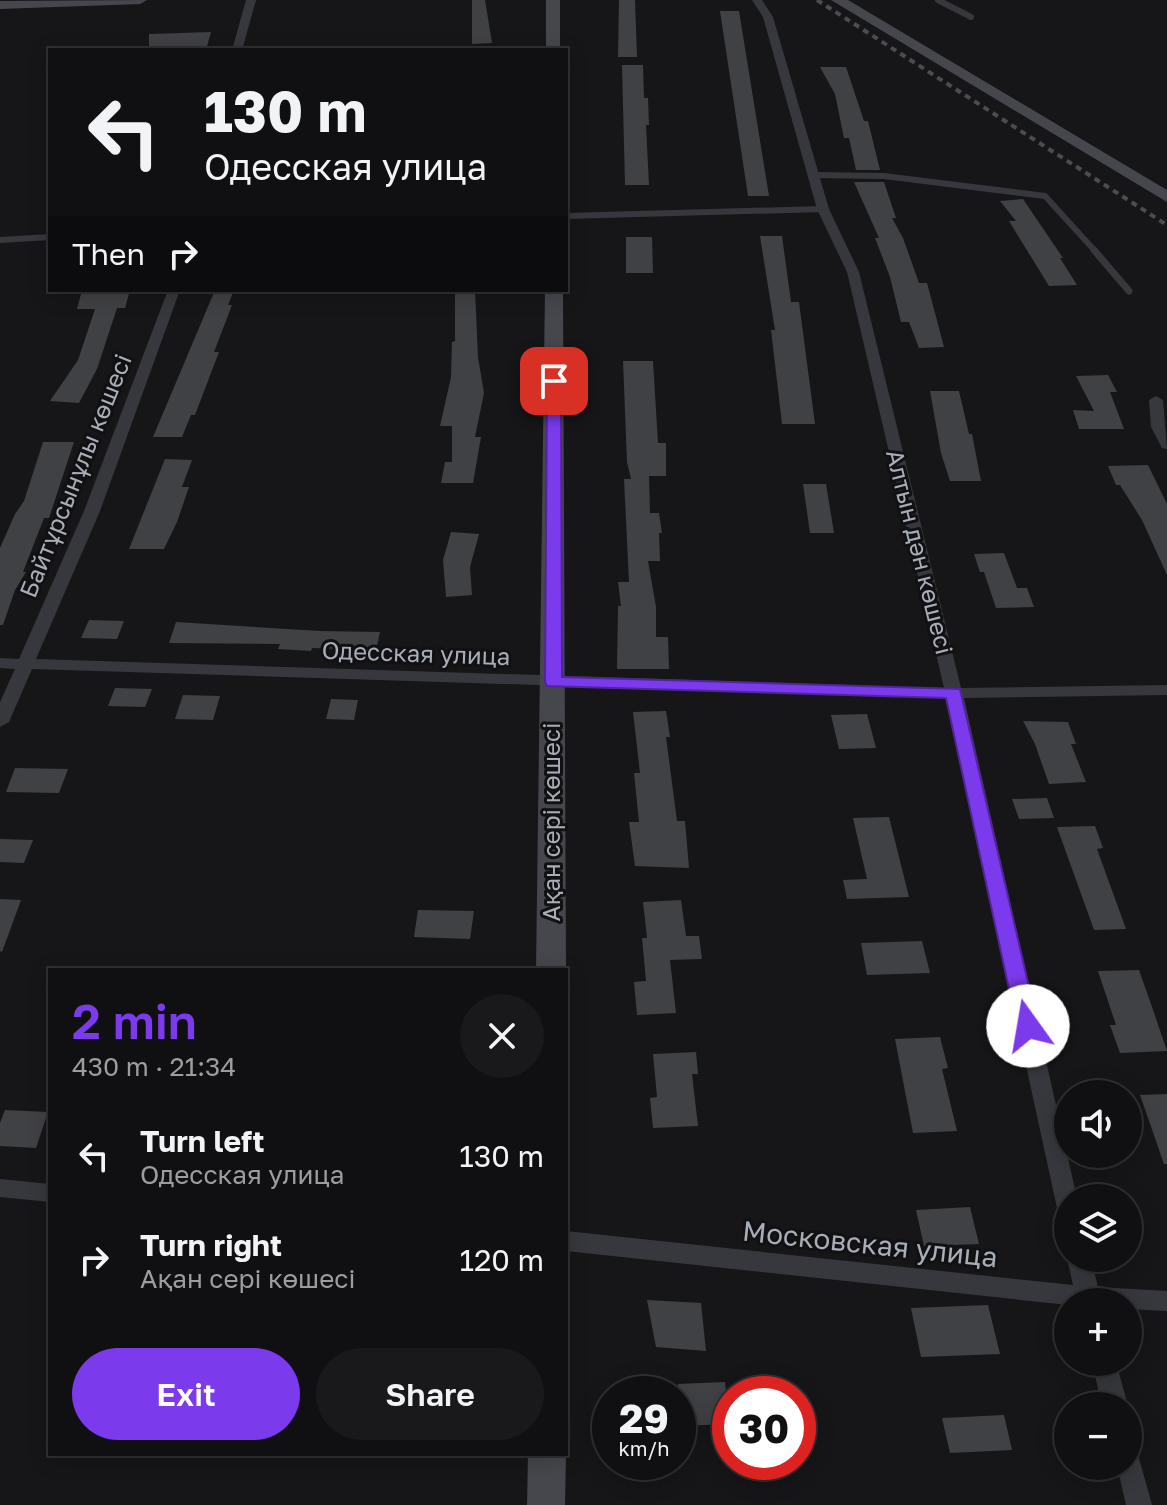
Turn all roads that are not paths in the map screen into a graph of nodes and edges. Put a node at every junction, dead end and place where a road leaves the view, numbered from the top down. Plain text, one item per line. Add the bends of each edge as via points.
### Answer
1 (140, 0) edge
2 (251, 0) edge
3 (553, 0) edge
4 (757, 0) edge
5 (838, 0) edge
6 (938, 0) edge
7 (53, 1) edge
8 (0, 5) edge
9 (971, 17) dead end
10 (238, 48) edge
11 (553, 48) edge
12 (814, 175) junction
13 (1167, 197) edge
14 (823, 209) junction
15 (568, 216) edge
16 (48, 237) edge
17 (0, 240) edge
18 (1129, 291) dead end
19 (173, 292) edge
20 (554, 292) edge
21 (1156, 400) dead end
22 (1167, 445) edge
23 (0, 663) edge
24 (26, 663) junction
25 (553, 682) junction
26 (1167, 690) edge
27 (954, 693) junction
28 (0, 722) edge
29 (551, 968) edge
30 (1063, 1184) edge
31 (0, 1188) edge
32 (48, 1193) edge
33 (568, 1241) edge
34 (1054, 1296) edge
35 (1142, 1301) edge
36 (1167, 1301) edge
37 (547, 1456) edge
38 (1133, 1480) edge
39 (546, 1505) edge
40 (1139, 1505) edge

1 - 7 street
2 - 10 street
3 - 11 street
4 - 12 street, Алтын дән көшесі via 768,17
5 - 13 street
6 - 9 lane
7 - 8 street
12 - 14 street, Алтын дән көшесі
12 - 18 lane via 884,176 1045,196
14 - 15 lane
14 - 27 street, Алтын дән көшесі via 853,272
16 - 17 lane
19 - 24 street, Байтұрсынұлы көшесі via 92,511
20 - 25 street, Ақан сері көшесі
21 - 22 street via 1158,427
23 - 24 street, Одесская улица
24 - 25 street, Одесская улица
24 - 28 street, Байтұрсынұлы көшесі
25 - 27 street, Одесская улица
25 - 29 street, Ақан сері көшесі
26 - 27 street, Одесская улица
27 - 30 street, Алтын дән көшесі
31 - 32 street
33 - 34 street, Московская улица
35 - 36 street, Московская улица
37 - 39 street
38 - 40 street

